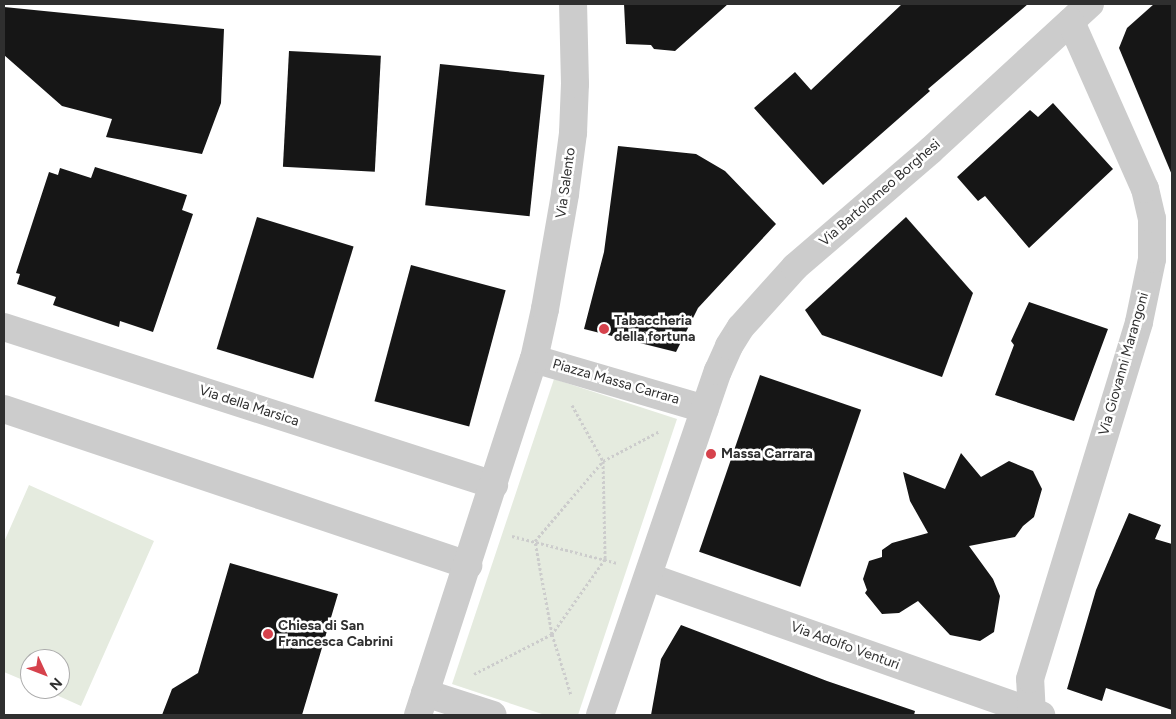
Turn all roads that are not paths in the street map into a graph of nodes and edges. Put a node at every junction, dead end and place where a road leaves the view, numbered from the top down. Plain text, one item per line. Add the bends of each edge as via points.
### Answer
1 (573, 4) edge
2 (1080, 13) edge
3 (4, 327) edge
4 (534, 359) junction
5 (4, 409) edge
6 (705, 409) junction
7 (494, 485) junction
8 (468, 565) junction
9 (649, 577) junction
10 (422, 704) edge
11 (1035, 714) edge
12 (492, 715) edge
13 (600, 715) edge

1 - 4 street, Via Salento via 575,84 571,147
2 - 6 street, Via Bartolomeo Borghesi via 771,292 729,346
2 - 11 street, Via Giovanni Marangoni via 1145,190 1152,220 1152,259 1139,322 1030,679
3 - 7 street, Via della Marsica
4 - 6 street, Piazza Massa Carrara
4 - 7 street, Piazza Massa Carrara
5 - 8 street
6 - 9 street
7 - 8 street, Piazza Massa Carrara
8 - 10 street, Piazza Massa Carrara
9 - 11 street, Via Adolfo Venturi
9 - 13 street
10 - 12 street, Piazza Massa Carrara

